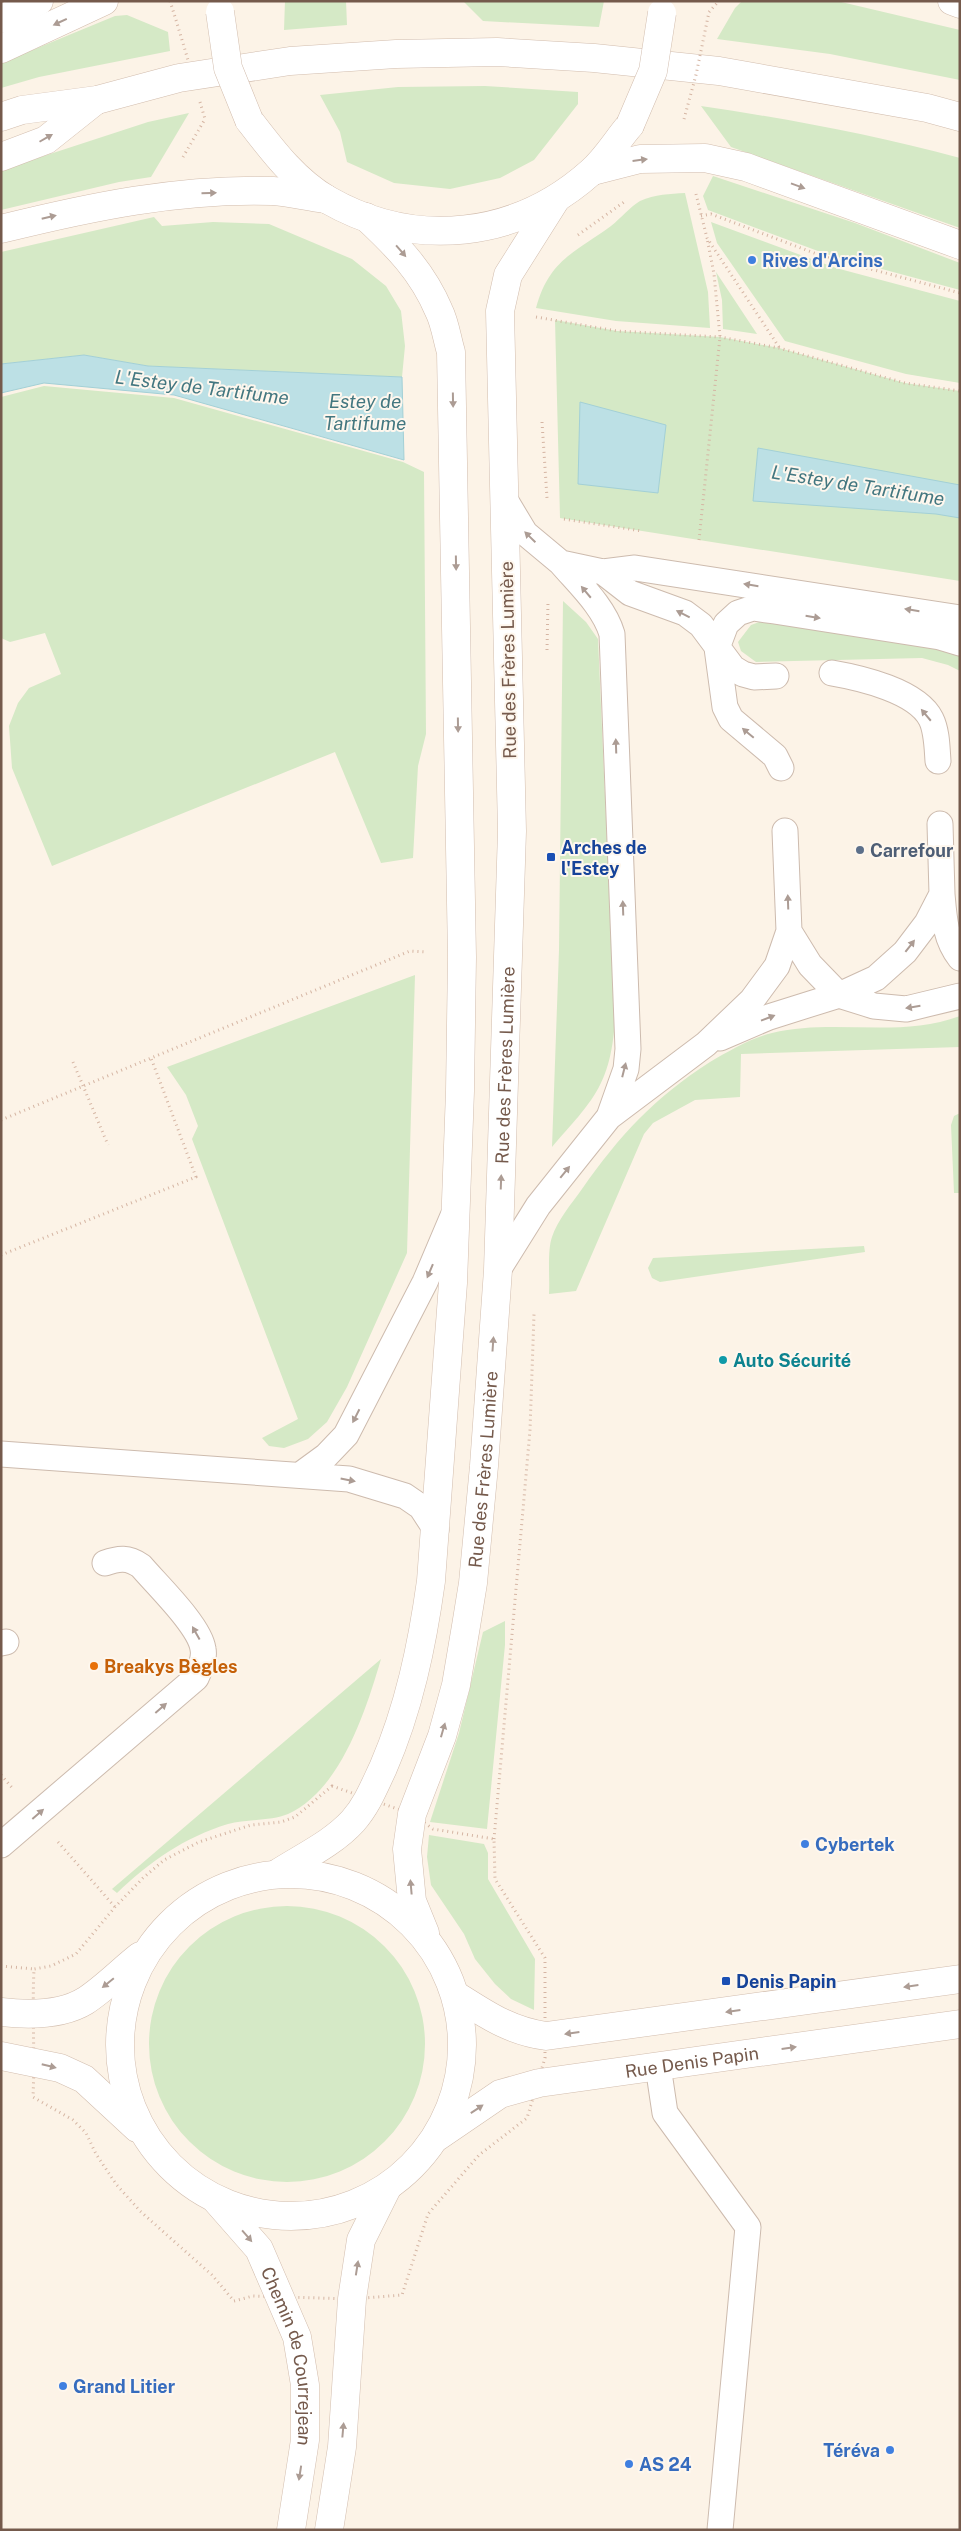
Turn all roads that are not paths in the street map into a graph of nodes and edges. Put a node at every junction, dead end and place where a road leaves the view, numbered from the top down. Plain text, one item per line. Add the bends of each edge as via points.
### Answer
1 (39, 1) edge
2 (104, 1) edge
3 (952, 1) edge
4 (960, 4) edge
5 (221, 7) edge
6 (661, 7) edge
7 (1, 19) edge
8 (1, 49) edge
9 (97, 100) junction
10 (1, 117) edge
11 (960, 117) edge
12 (1, 157) edge
13 (592, 171) junction
14 (556, 199) junction
15 (328, 200) junction
16 (366, 217) junction
17 (1, 229) edge
18 (960, 245) edge
19 (504, 498) junction
20 (562, 563) junction
21 (603, 572) junction
22 (960, 618) edge
23 (960, 643) edge
24 (716, 648) junction
25 (832, 673) dead end
26 (776, 676) dead end
27 (938, 761) dead end
28 (781, 768) dead end
29 (940, 824) dead end
30 (785, 831) dead end
31 (942, 894) junction
32 (789, 931) junction
33 (960, 958) edge
34 (839, 995) junction
35 (960, 996) edge
36 (706, 1044) junction
37 (609, 1117) junction
38 (456, 1210) junction
39 (498, 1270) junction
40 (1, 1454) edge
41 (300, 1475) junction
42 (436, 1530) junction
43 (105, 1564) dead end
44 (1, 1845) edge
45 (278, 1873) junction
46 (425, 1933) junction
47 (145, 1952) junction
48 (960, 1979) edge
49 (456, 1996) junction
50 (1, 2012) edge
51 (960, 2024) edge
52 (1, 2056) edge
53 (658, 2066) junction
54 (143, 2134) junction
55 (437, 2136) junction
56 (387, 2188) junction
57 (215, 2199) junction
58 (291, 2530) edge
59 (329, 2530) edge
60 (720, 2530) edge

1 - 7 main road
2 -> 8 main road
3 - 4 main road
5 - 15 main road, bridge via 228,68 249,120 283,164
6 - 13 main road, bridge via 653,71 630,125
9 - 10 main road via 22,110
9 - 11 main road via 179,78 290,61 497,52 718,71 927,108
12 -> 9 main road via 46,140
13 - 14 main road
13 -> 18 main road via 640,159 705,158 746,167
14 - 16 main road via 514,219 470,231 424,231
14 - 19 main road, Rue des Frères Lumière via 508,275 500,311
15 - 16 main road
17 -> 15 main road via 88,208 176,195 274,191
16 -> 38 main road via 401,249 422,279 440,312 450,352 462,957
20 -> 19 lane via 525,533
39 -> 19 main road, Rue des Frères Lumière via 512,831
20 - 21 lane
37 -> 20 lane via 626,1069 628,1049 612,634 608,622
22 -> 21 lane via 635,568
24 -> 21 lane via 701,625 685,613 630,593
24 -> 23 lane via 726,624 738,613 753,608 940,637
24 - 26 lane via 733,668 743,674
28 -> 24 lane via 775,756 731,719 725,707
27 -> 25 lane via 931,718 913,701 899,692
29 - 31 lane
32 -> 30 lane
31 - 33 lane via 951,947
34 -> 31 lane via 876,978 905,952 927,924
32 - 34 lane via 810,965
32 - 36 lane via 777,966 752,1000
35 -> 34 lane via 906,1009 874,1006
36 -> 34 lane via 769,1017
36 - 37 lane
39 -> 37 lane via 538,1206
38 -> 41 lane via 425,1282 346,1435 326,1456
38 - 42 main road
46 -> 39 main road, Rue des Frères Lumière via 412,1901 407,1849 412,1814 442,1736 456,1685 466,1626 483,1475
40 - 41 lane
41 -> 42 lane via 349,1479 405,1496 421,1507
42 - 45 main road via 425,1623 413,1678 399,1730 369,1799 353,1822 333,1839
44 -> 43 lane via 196,1678 202,1664 204,1650 197,1631 141,1566 132,1560 119,1558
45 - 46 main road via 327,1876 373,1893
45 - 47 main road via 227,1885 181,1912
46 - 49 main road, Rue des Frères Lumière
47 -> 50 main road via 85,2001 62,2010 32,2014
47 - 54 main road via 125,1996 118,2043 124,2090
48 -> 49 main road via 546,2036 523,2033
49 - 55 main road, Rue des Frères Lumière via 464,2044 456,2092
53 -> 51 main road, Rue Denis Papin
52 -> 54 main road via 60,2068 84,2080
55 -> 53 main road, Rue Denis Papin via 500,2094 539,2083
53 - 60 lane via 665,2113 748,2228
54 - 57 main road via 174,2172
55 - 56 main road via 414,2165
56 - 57 main road via 347,2208 302,2216 258,2213
59 -> 56 main road via 342,2447 352,2299 361,2240
57 -> 58 main road, Chemin de Courrejean via 259,2249 297,2337 306,2385 306,2440

